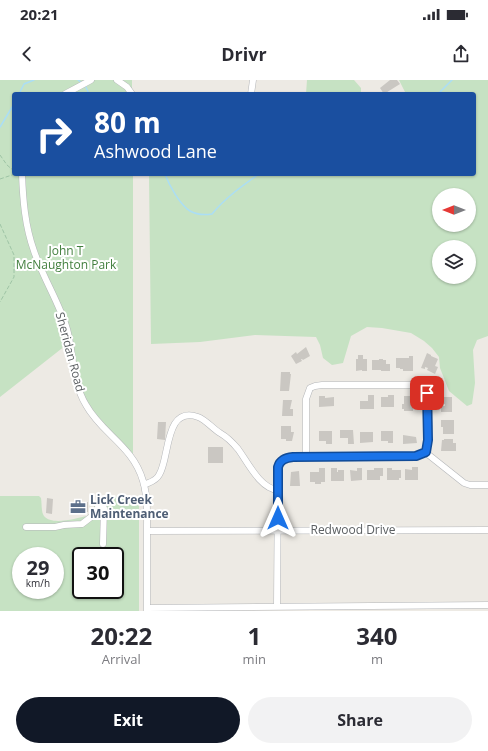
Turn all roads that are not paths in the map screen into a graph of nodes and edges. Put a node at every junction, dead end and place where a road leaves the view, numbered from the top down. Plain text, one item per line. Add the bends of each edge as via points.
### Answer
1 (117, 80) edge
2 (254, 80) edge
3 (89, 81) edge
4 (68, 92) edge
5 (130, 92) edge
6 (251, 92) edge
7 (22, 176) edge
8 (426, 452) junction
9 (306, 457) junction
10 (144, 484) junction
11 (488, 485) edge
12 (278, 490) junction
13 (26, 527) dead end
14 (278, 530) junction
15 (488, 530) edge
16 (147, 531) junction
17 (103, 544) dead end
18 (488, 605) edge
19 (277, 606) junction
20 (147, 609) edge

1 - 5 street
2 - 6 street
3 - 4 street
7 - 10 street, Sheridan Road via 30,239 65,324 80,395 97,421 133,459
8 - 9 street via 419,456
8 - 9 street via 428,400 423,387 318,385 310,388 306,395
8 - 11 street via 464,483
9 - 12 street via 281,461 278,467
10 - 12 street via 155,480 160,474 174,424 185,416 193,416 204,420 225,436 266,485
10 - 16 street, Sheridan Road
12 - 14 street
13 - 17 street via 82,524 95,514 101,503 104,508
14 - 15 street, Redwood Drive
14 - 16 street, Redwood Drive
14 - 19 street
16 - 20 street, Sheridan Road
18 - 19 street
19 - 20 street

